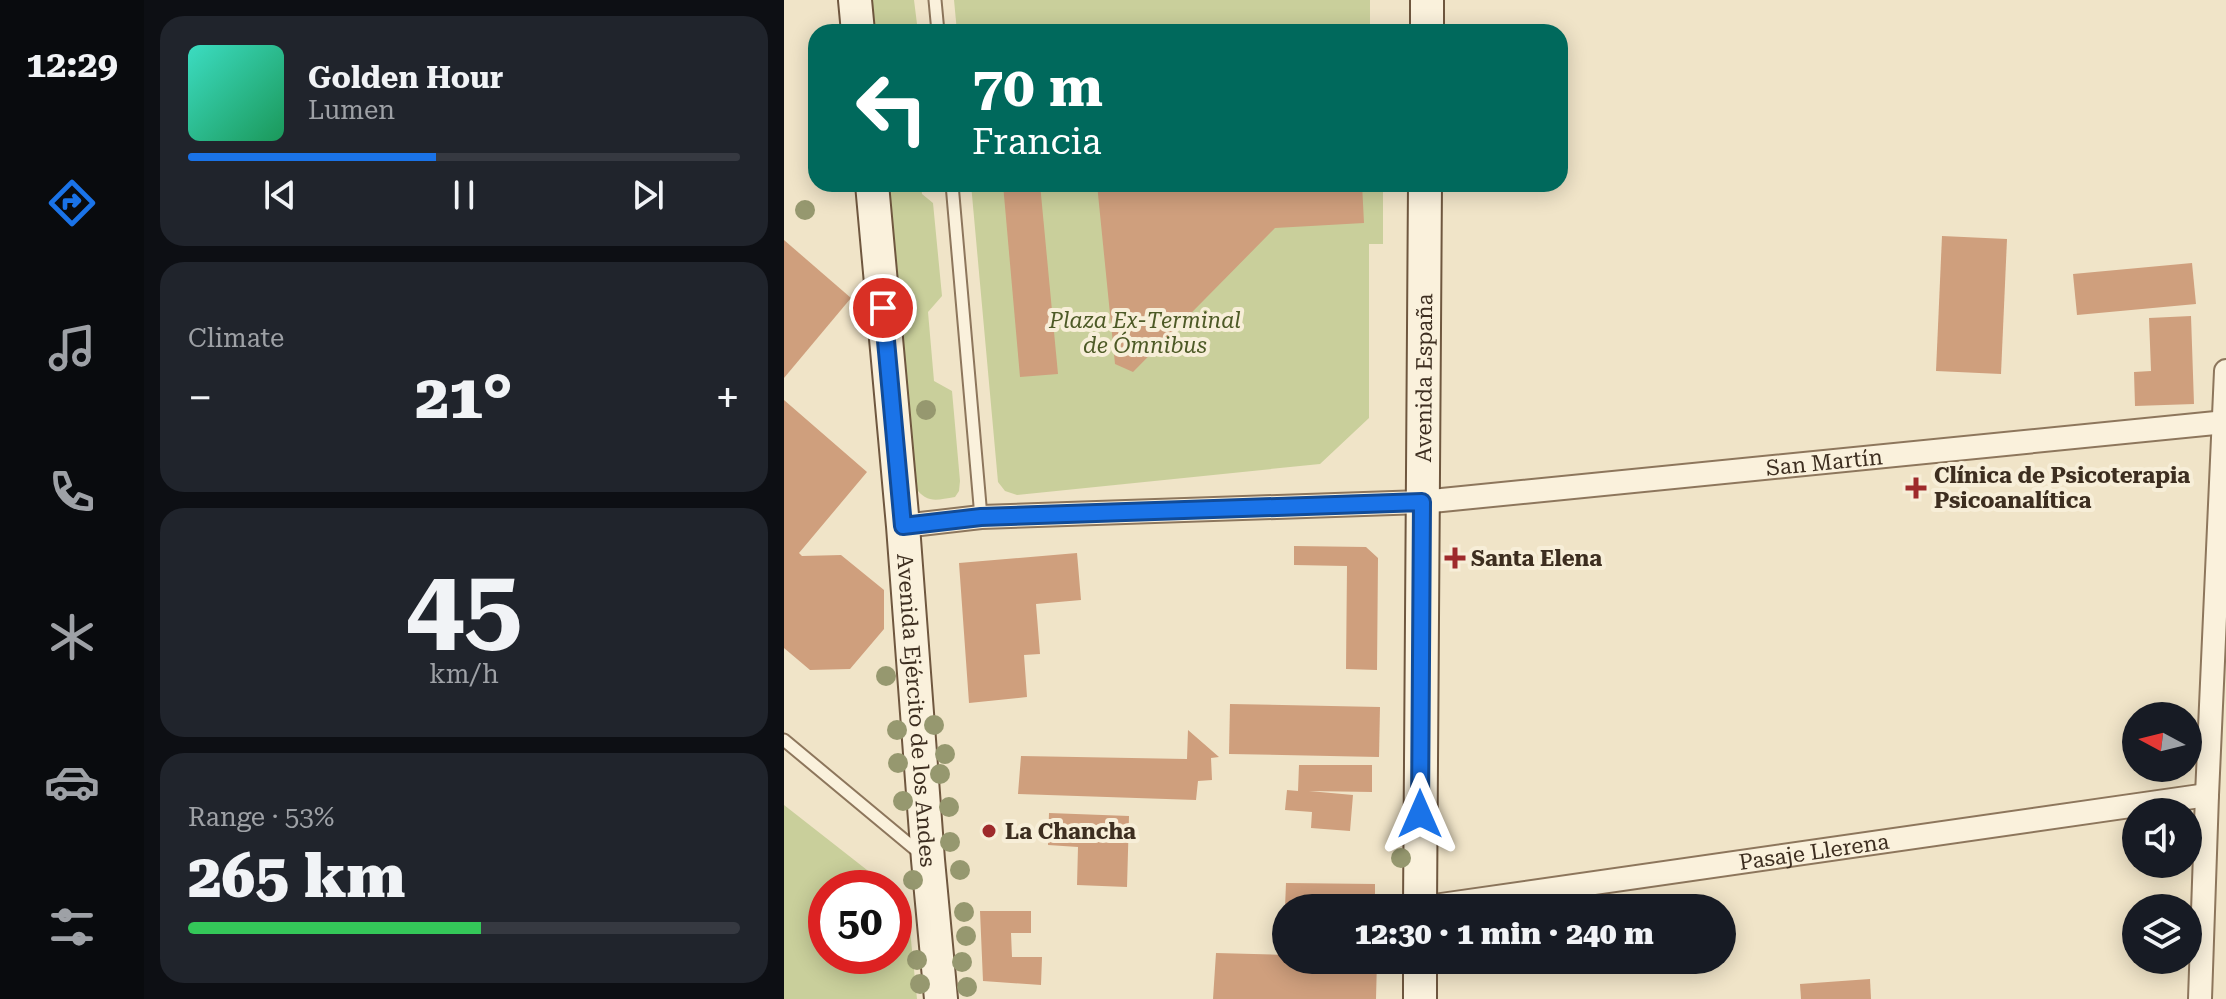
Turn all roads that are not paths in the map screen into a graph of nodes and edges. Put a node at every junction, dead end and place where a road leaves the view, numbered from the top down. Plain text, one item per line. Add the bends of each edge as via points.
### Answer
1 (855, 0) edge
2 (935, 0) edge
3 (1427, 0) edge
4 (857, 24) edge
5 (937, 24) edge
6 (1427, 24) edge
7 (873, 192) edge
8 (953, 192) edge
9 (1425, 192) edge
10 (2226, 371) edge
11 (2225, 422) edge
12 (1422, 502) junction
13 (981, 517) junction
14 (903, 526) junction
15 (784, 740) edge
16 (2207, 795) junction
17 (928, 860) junction
18 (1420, 894) edge
19 (1518, 894) edge
20 (1420, 974) edge
21 (941, 999) edge
22 (1420, 999) edge
23 (2200, 999) edge

1 - 4 street
2 - 5 lane
3 - 6 street
7 - 14 street, Avenida Ejército de los Andes
8 - 13 lane
9 - 12 street, Avenida España
10 - 11 street
11 - 12 street, San Martín
11 - 16 street
12 - 13 street, San Martín
12 - 18 street, Avenida España
13 - 14 street, San Martín
14 - 17 street, Avenida Ejército de los Andes
15 - 17 lane
16 - 19 street, Pasaje Llerena
16 - 23 street
17 - 21 street, Avenida Ejército de los Andes
20 - 22 street

